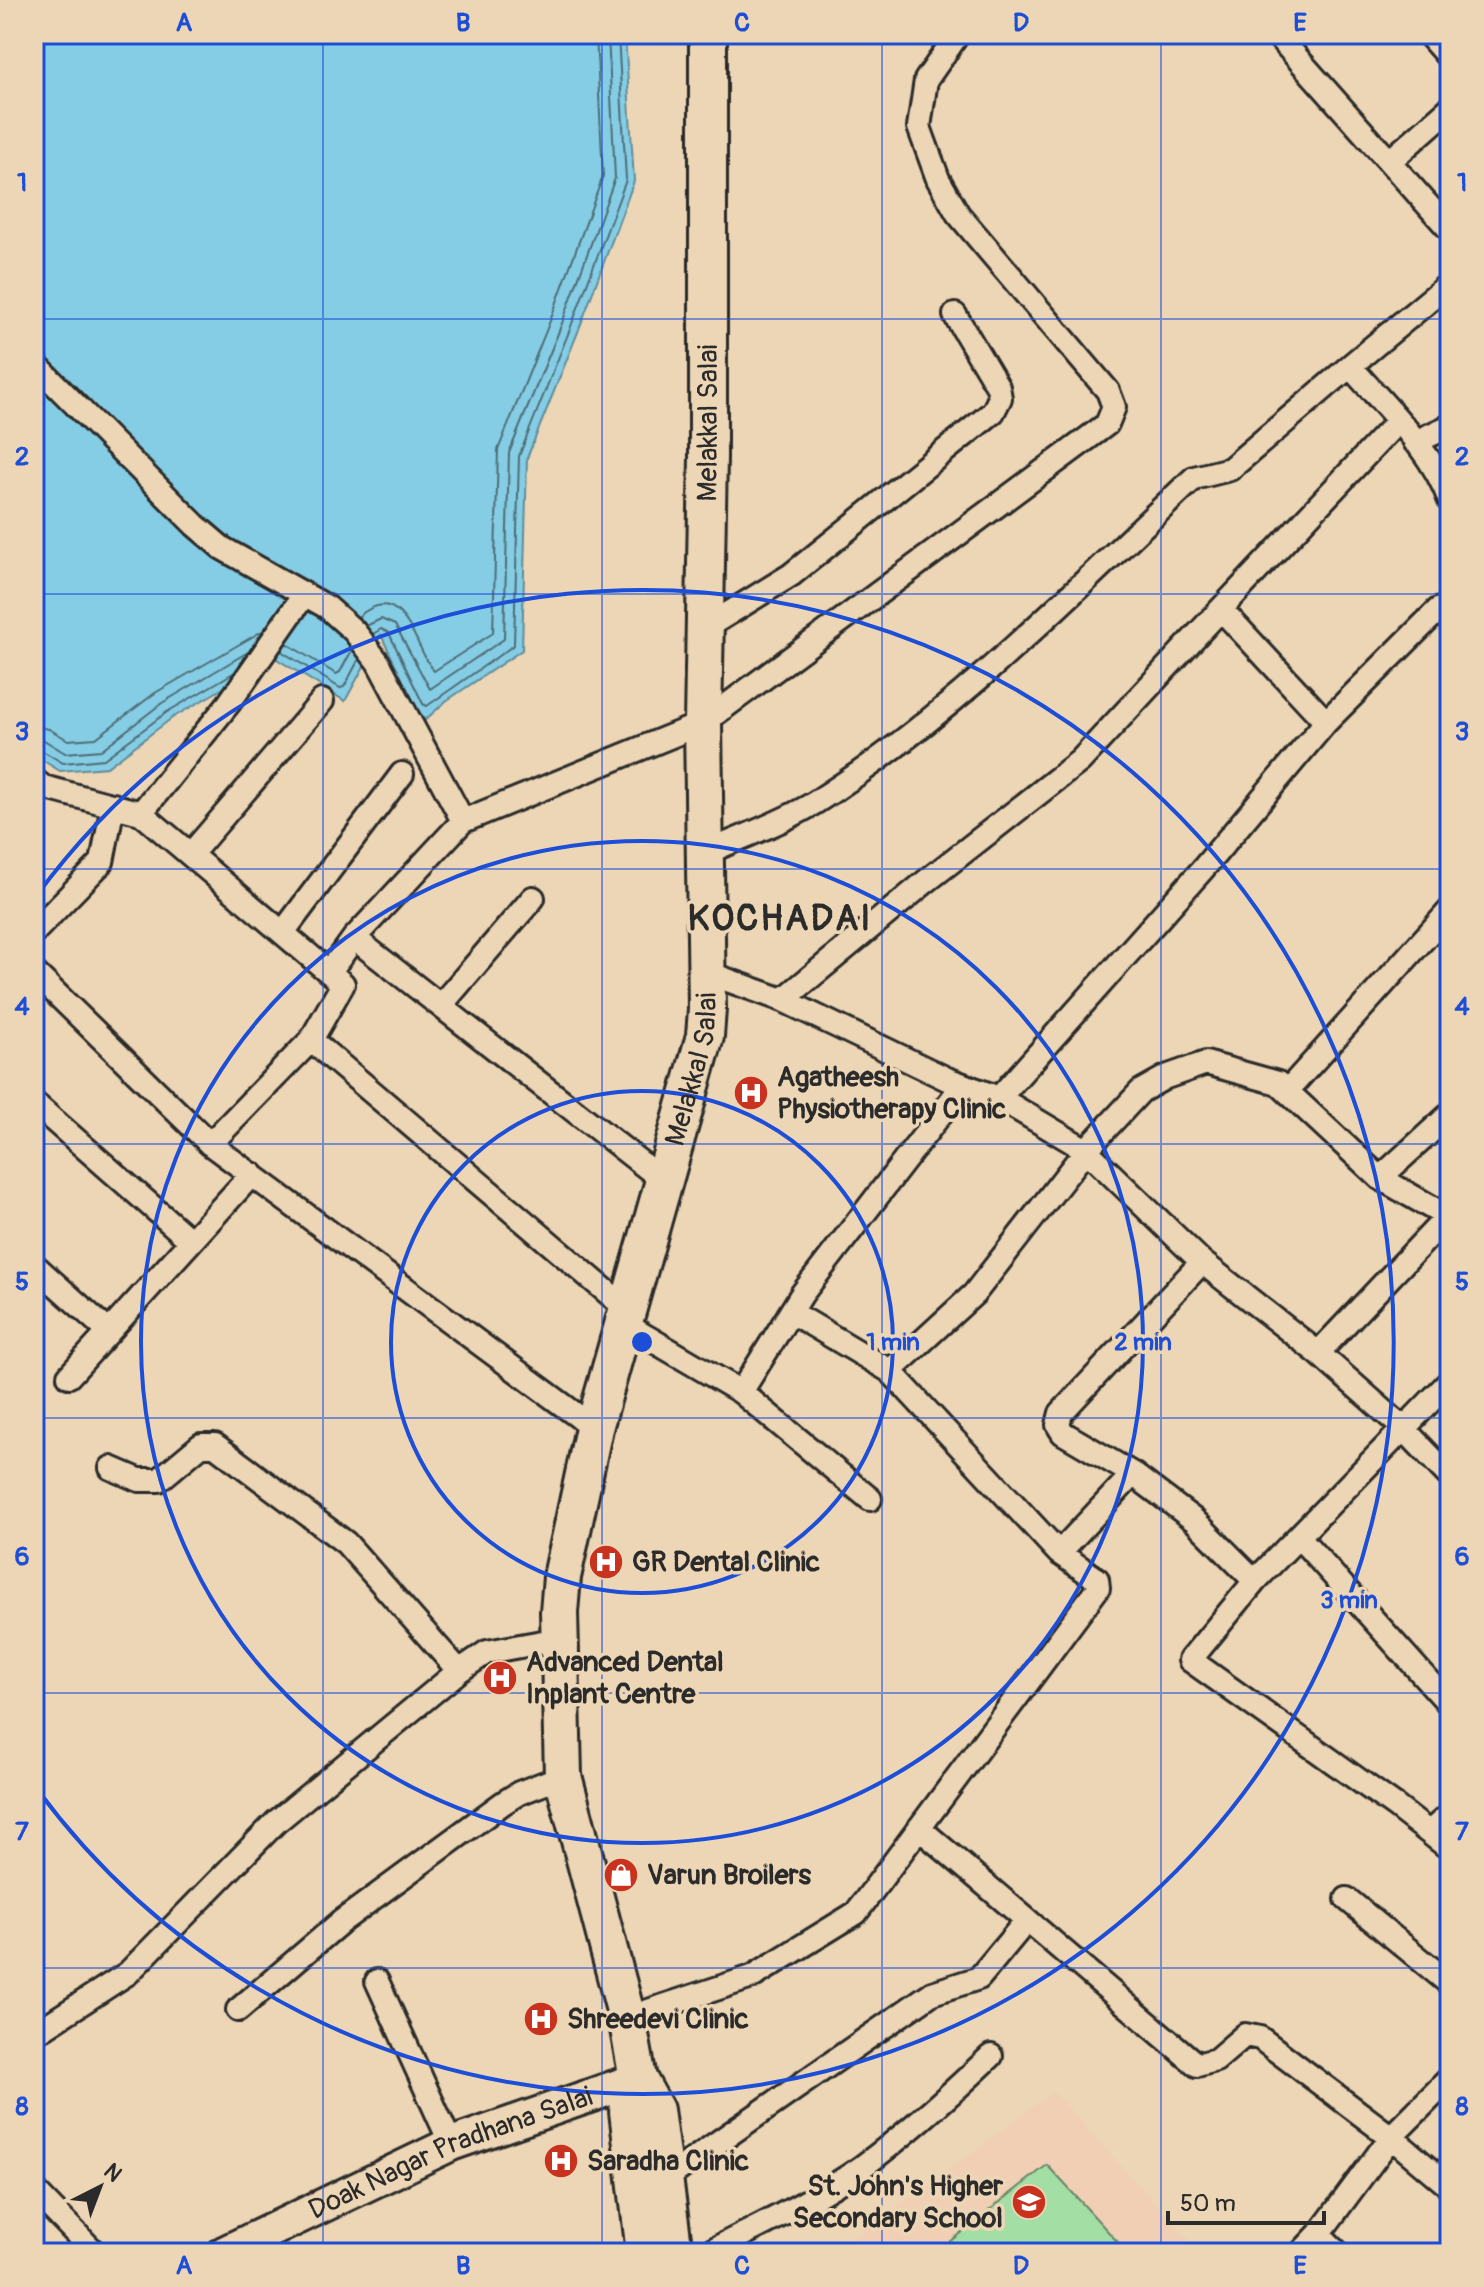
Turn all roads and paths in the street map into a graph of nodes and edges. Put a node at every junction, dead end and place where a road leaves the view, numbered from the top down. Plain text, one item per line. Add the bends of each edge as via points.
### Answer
1 (708, 34) edge
2 (958, 34) edge
3 (1276, 34) edge
4 (1428, 34) edge
5 (1450, 59) edge
6 (1450, 108) edge
7 (1391, 160) junction
8 (1450, 230) edge
9 (1450, 283) edge
10 (955, 315) dead end
11 (34, 363) edge
12 (1350, 366) junction
13 (1397, 422) junction
14 (1450, 426) edge
15 (1415, 442) junction
16 (1450, 501) edge
17 (304, 595) junction
18 (1450, 605) edge
19 (1221, 609) junction
20 (705, 628) junction
21 (322, 701) dead end
22 (1326, 722) junction
23 (703, 723) junction
24 (402, 774) dead end
25 (34, 780) edge
26 (113, 805) junction
27 (141, 813) junction
28 (463, 821) junction
29 (706, 853) junction
30 (191, 854) junction
31 (533, 898) dead end
32 (1450, 910) edge
33 (284, 931) junction
34 (34, 932) edge
35 (354, 938) junction
36 (331, 970) junction
37 (34, 972) edge
38 (708, 973) junction
39 (783, 1000) junction
40 (441, 1005) junction
41 (311, 1040) junction
42 (963, 1085) junction
43 (1287, 1091) junction
44 (999, 1098) junction
45 (34, 1103) edge
46 (1450, 1114) edge
47 (210, 1144) junction
48 (1086, 1150) junction
49 (252, 1174) junction
50 (1380, 1178) junction
51 (664, 1181) junction
52 (1449, 1218) edge
53 (191, 1241) junction
54 (1202, 1262) junction
55 (34, 1265) edge
56 (791, 1312) junction
57 (625, 1316) junction
58 (109, 1332) junction
59 (1318, 1353) junction
60 (890, 1371) junction
61 (69, 1376) dead end
62 (1450, 1381) edge
63 (741, 1392) junction
64 (594, 1428) junction
65 (1403, 1428) junction
66 (111, 1468) dead end
67 (1133, 1474) junction
68 (1450, 1477) edge
69 (870, 1499) dead end
70 (1299, 1537) junction
71 (1059, 1553) junction
72 (1255, 1581) junction
73 (559, 1639) junction
74 (459, 1671) junction
75 (1450, 1705) edge
76 (563, 1776) junction
77 (1450, 1814) edge
78 (919, 1828) junction
79 (1430, 1832) junction
80 (1450, 1849) edge
81 (1347, 1899) dead end
82 (1027, 1920) junction
83 (377, 1981) dead end
84 (1450, 1984) edge
85 (238, 2010) dead end
86 (627, 2018) junction
87 (34, 2034) edge
88 (991, 2056) dead end
89 (1450, 2078) edge
90 (638, 2079) junction
91 (1391, 2137) junction
92 (451, 2144) junction
93 (664, 2180) junction
94 (1450, 2187) edge
95 (34, 2190) edge
96 (1319, 2234) junction
97 (95, 2253) edge
98 (224, 2253) edge
99 (645, 2253) edge
100 (674, 2253) edge
101 (707, 2253) edge
102 (1301, 2253) edge
103 (1338, 2253) edge

1 - 20 main road, Melakkal Salai
2 - 23 street via 926,80 919,127 938,179 958,214 1108,391 1114,407 1107,424
3 - 7 street
4 - 5 street
6 - 7 street
7 - 8 street
9 - 12 street
10 - 20 street via 998,387 1000,398 993,412 791,575
11 - 17 street via 195,525 222,548
12 - 13 street
12 - 29 street via 1230,469 1194,478 931,719 814,803
13 - 15 street
13 - 19 street
14 - 15 street
15 - 16 street via 1443,480
17 - 27 street via 229,703
17 - 28 street via 354,631 378,662
18 - 22 street via 1438,610
19 - 22 street
19 - 39 street via 1080,761
20 - 23 main road, Melakkal Salai
21 - 30 street
22 - 44 street
23 - 28 street
23 - 29 main road, Melakkal Salai
24 - 33 street
25 - 26 street
26 - 27 street
26 - 34 street via 102,862
27 - 30 street
28 - 35 street
29 - 38 main road, Melakkal Salai
30 - 33 street
31 - 40 street
32 - 43 street
33 - 36 street
35 - 36 street
35 - 40 street
36 - 41 street via 343,984
37 - 47 street
38 - 39 street
38 - 51 main road, Melakkal Salai via 705,1036
39 - 42 street
40 - 51 street
41 - 47 street
41 - 57 street
42 - 44 street
42 - 56 street
43 - 48 street via 1278,1083 1206,1063 1141,1091
43 - 50 street
44 - 48 street
45 - 53 street
46 - 50 street
47 - 49 street
48 - 54 street
48 - 60 street via 974,1294
49 - 53 street
49 - 64 street
50 - 52 street
51 - 57 main road, Melakkal Salai
52 - 59 street
53 - 58 street
54 - 59 street
54 - 67 street via 1061,1413 1058,1425 1063,1433
55 - 58 street
56 - 60 street
56 - 63 street
57 - 63 street
57 - 64 main road, Melakkal Salai
58 - 61 street
59 - 65 street
60 - 71 street
62 - 65 street
63 - 69 street
64 - 73 main road, Melakkal Salai via 562,1577
65 - 68 street
65 - 70 street
66 - 74 street via 139,1480 159,1480 201,1445 215,1445 346,1543
67 - 71 street
67 - 72 street via 1194,1520
70 - 72 street
70 - 75 street
71 - 78 street via 1097,1579 1098,1588
72 - 79 street via 1190,1660
73 - 74 street via 487,1652
73 - 76 main road, Melakkal Salai
74 - 87 street via 276,1822 128,1973
76 - 85 street via 503,1803 342,1921
76 - 86 main road, Melakkal Salai
77 - 79 street
78 - 82 street
78 - 86 street via 856,1913 752,1977
79 - 80 street
81 - 84 street
82 - 91 street via 1197,2065 1216,2060 1245,2035 1260,2038
82 - 93 street via 979,1978 932,1993
83 - 92 street
86 - 90 main road, Melakkal Salai
88 - 101 street via 926,2118 859,2169
89 - 91 street
90 - 92 street, Doak Nagar Pradhana Salai
90 - 93 main road, Melakkal Salai via 655,2110
90 - 99 main road, Melakkal Salai via 628,2111
91 - 94 street
91 - 96 street
92 - 98 street, Doak Nagar Pradhana Salai
93 - 100 main road, Melakkal Salai
95 - 97 street
96 - 102 street
96 - 103 street

